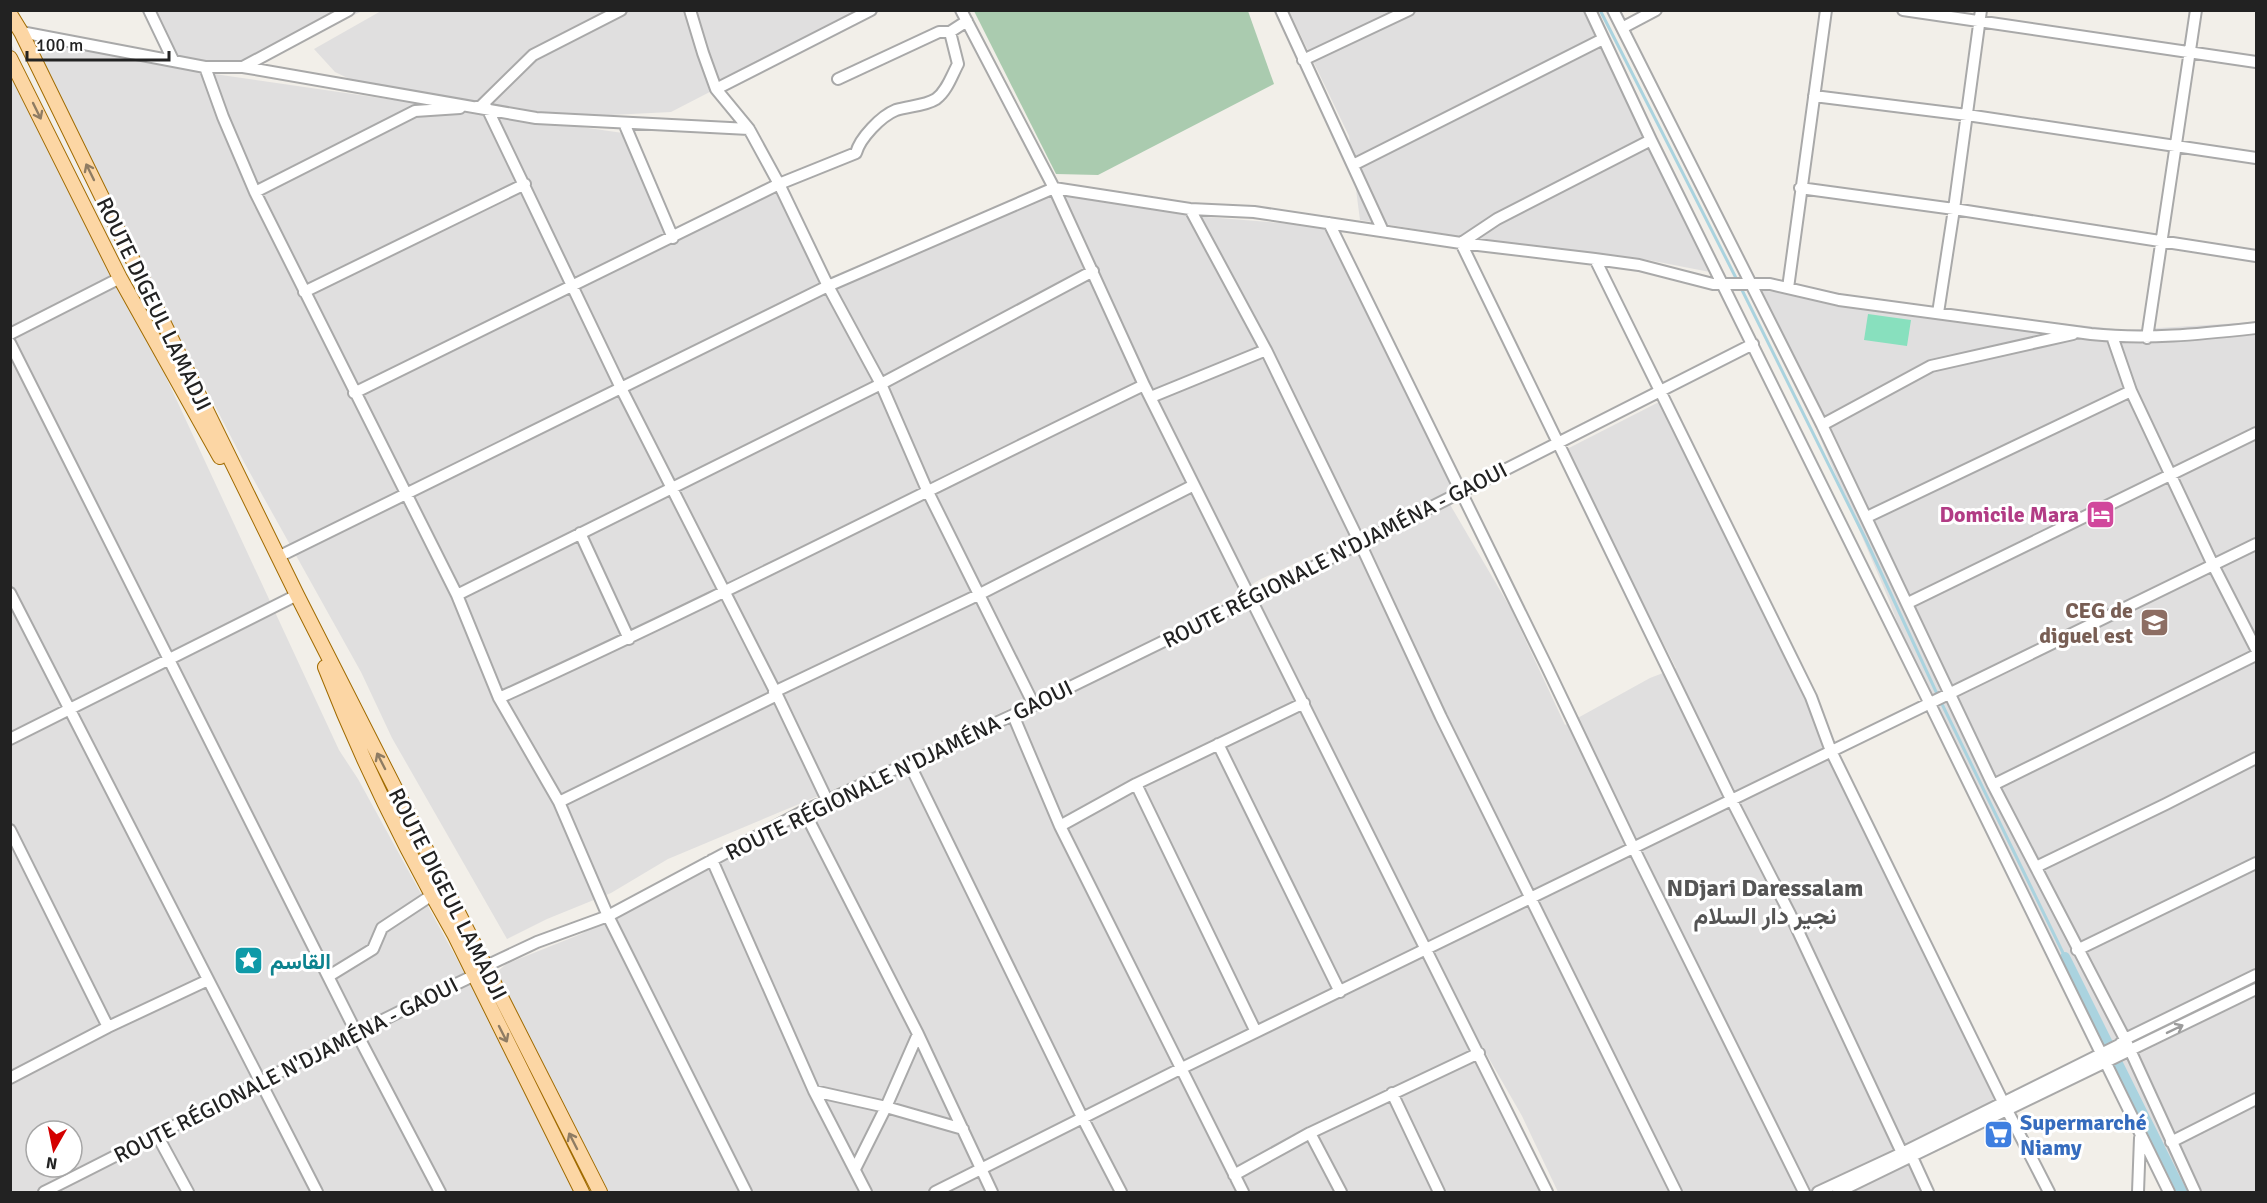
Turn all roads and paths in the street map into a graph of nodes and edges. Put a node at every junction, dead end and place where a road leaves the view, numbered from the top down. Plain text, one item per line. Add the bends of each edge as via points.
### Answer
1 (149, 10) edge
2 (349, 10) edge
3 (621, 10) edge
4 (690, 10) edge
5 (871, 10) edge
6 (961, 10) edge
7 (1281, 10) edge
8 (1409, 10) edge
9 (1590, 10) edge
10 (1613, 10) edge
11 (1656, 10) edge
12 (1826, 10) edge
13 (1903, 10) edge
14 (1981, 10) edge
15 (2196, 10) edge
16 (10, 14) edge
17 (967, 21) junction
18 (1978, 22) junction
19 (1622, 28) junction
20 (21, 32) junction
21 (950, 32) junction
22 (1604, 39) junction
23 (2191, 53) junction
24 (10, 58) edge
25 (173, 60) junction
26 (1303, 60) junction
27 (2256, 62) edge
28 (205, 67) junction
29 (243, 67) junction
30 (838, 79) dead end
31 (716, 89) junction
32 (1814, 96) junction
33 (483, 107) junction
34 (1967, 114) junction
35 (624, 123) junction
36 (749, 129) junction
37 (1651, 140) junction
38 (2177, 147) junction
39 (2256, 158) edge
40 (1353, 165) junction
41 (525, 184) junction
42 (779, 184) junction
43 (1054, 188) junction
44 (1800, 188) junction
45 (255, 192) junction
46 (1190, 209) junction
47 (1954, 209) junction
48 (1329, 223) junction
49 (1383, 231) junction
50 (673, 238) junction
51 (2162, 242) junction
52 (1461, 243) junction
53 (2256, 256) edge
54 (1595, 259) junction
55 (1093, 271) junction
56 (120, 278) junction
57 (1748, 283) junction
58 (1726, 285) junction
59 (828, 286) junction
60 (572, 287) junction
61 (1788, 288) junction
62 (303, 292) junction
63 (1938, 313) junction
64 (2256, 328) edge
65 (2080, 333) junction
66 (10, 334) edge
67 (2112, 336) junction
68 (2147, 338) junction
69 (10, 343) edge
70 (1753, 344) junction
71 (1266, 350) junction
72 (881, 384) junction
73 (1144, 385) junction
74 (621, 388) junction
75 (1659, 391) junction
76 (2131, 391) junction
77 (354, 393) junction
78 (1150, 397) junction
79 (1822, 426) junction
80 (2256, 433) edge
81 (1558, 441) junction
82 (2171, 476) junction
83 (1194, 485) junction
84 (672, 488) junction
85 (927, 490) junction
86 (1461, 491) junction
87 (406, 492) junction
88 (1867, 518) junction
89 (580, 533) junction
90 (1360, 543) junction
91 (2256, 544) edge
92 (278, 557) junction
93 (2213, 565) junction
94 (10, 593) edge
95 (724, 593) junction
96 (297, 595) junction
97 (457, 595) junction
98 (978, 595) junction
99 (1252, 598) junction
100 (1908, 603) junction
101 (629, 639) junction
102 (2256, 649) edge
103 (2256, 655) edge
104 (168, 659) junction
105 (776, 694) junction
106 (1948, 694) junction
107 (499, 698) junction
108 (1929, 702) junction
109 (1304, 703) junction
110 (1034, 705) junction
111 (68, 708) junction
112 (1013, 715) junction
113 (10, 739) edge
114 (1218, 744) junction
115 (1831, 751) junction
116 (2256, 758) edge
117 (909, 763) junction
118 (1136, 784) junction
119 (1993, 785) junction
120 (1731, 799) junction
121 (559, 802) junction
122 (828, 802) junction
123 (804, 811) junction
124 (1060, 826) junction
125 (10, 830) edge
126 (1632, 847) junction
127 (712, 860) junction
128 (2256, 863) edge
129 (2036, 867) junction
130 (432, 895) junction
131 (1530, 898) junction
132 (608, 916) junction
133 (1426, 949) junction
134 (2077, 950) junction
135 (480, 970) junction
136 (2256, 975) edge
137 (329, 976) junction
138 (206, 981) junction
139 (2256, 988) edge
140 (1340, 992) junction
141 (108, 1027) junction
142 (356, 1032) junction
143 (1257, 1032) junction
144 (918, 1034) junction
145 (2124, 1047) junction
146 (1479, 1053) junction
147 (2106, 1056) junction
148 (1180, 1069) junction
149 (10, 1078) edge
150 (260, 1083) junction
151 (814, 1091) junction
152 (1392, 1093) junction
153 (2256, 1099) edge
154 (2005, 1106) junction
155 (886, 1107) junction
156 (1082, 1117) junction
157 (963, 1129) junction
158 (1310, 1133) junction
159 (2140, 1134) junction
160 (157, 1136) junction
161 (2171, 1142) junction
162 (1907, 1155) junction
163 (855, 1169) junction
164 (981, 1170) junction
165 (1234, 1175) junction
166 (70, 1180) junction
167 (44, 1192) edge
168 (70, 1192) edge
169 (188, 1192) edge
170 (317, 1192) edge
171 (440, 1192) edge
172 (582, 1192) edge
173 (600, 1192) edge
174 (746, 1192) edge
175 (866, 1192) edge
176 (936, 1192) edge
177 (992, 1192) edge
178 (1121, 1192) edge
179 (1243, 1192) edge
180 (1341, 1192) edge
181 (1439, 1192) edge
182 (1547, 1192) edge
183 (1676, 1192) edge
184 (1804, 1192) edge
185 (1818, 1192) edge
186 (1838, 1192) edge
187 (1928, 1192) edge
188 (2049, 1192) edge
189 (2138, 1192) edge
190 (2169, 1192) edge
191 (2195, 1192) edge

1 - 25 street
2 - 29 street
3 - 33 street via 533,55
4 - 31 street
5 - 31 street
6 - 17 street
7 - 26 street
8 - 26 street
9 - 22 street
10 - 19 street
11 - 19 street
12 - 32 street
13 - 18 street
14 - 18 street
15 - 23 street
16 - 20 main road, ROUTE DIGEUL LAMADJI
17 - 21 street
17 - 43 street
18 - 23 street
18 - 34 street
19 - 57 street
20 - 25 street
92 -> 20 main road, ROUTE DIGEUL LAMADJI
21 - 30 street via 939,32
21 - 42 street via 958,64 943,93 934,100 893,111 858,145 856,153
22 - 37 street
22 - 40 street
23 - 27 street
23 - 38 street
24 -> 56 main road, ROUTE DIGEUL LAMADJI
25 - 28 street
26 - 40 street
28 - 29 street
28 - 45 street
29 - 33 street
31 - 36 street
32 - 34 street
32 - 44 street
33 - 35 street via 536,118
33 - 41 street
33 - 45 street via 415,111
34 - 38 street
34 - 47 street
35 - 36 street
35 - 50 street
36 - 42 street
37 - 52 street via 1497,219
37 - 58 street
38 - 39 street
38 - 51 street
40 - 49 street
41 - 60 street
41 - 62 street
42 - 50 street
42 - 59 street
43 - 46 street
43 - 55 street
43 - 59 street
44 - 47 street
44 - 61 street
45 - 62 street
46 - 48 street via 1254,212
46 - 71 street
47 - 51 street
47 - 63 street
48 - 49 street
48 - 86 street
49 - 52 street
50 - 60 street
51 - 53 street
51 - 68 street
52 - 54 street
52 - 81 street
54 - 58 street
54 - 75 street
55 - 72 street
55 - 73 street
56 - 66 street
56 - 96 main road, ROUTE DIGEUL LAMADJI
57 - 58 street
57 - 61 street
57 - 79 street
58 - 70 street
59 - 72 street
59 - 74 street
60 - 74 street
60 - 77 street
61 - 63 street via 1822,297
62 - 77 street
63 - 65 street
64 - 68 street
65 - 67 street
65 - 79 street via 1931,366
67 - 68 street
67 - 76 street
69 - 104 street
70 - 75 street, ROUTE RÉGIONALE N'DJAMÉNA - GAOUI
70 - 108 street
71 - 78 street
71 - 90 street
72 - 84 street
72 - 85 street
73 - 78 street
73 - 85 street
74 - 84 street
74 - 87 street
75 - 81 street, ROUTE RÉGIONALE N'DJAMÉNA - GAOUI
75 - 115 street via 1811,697
76 - 82 street
76 - 88 street
77 - 87 street
78 - 83 street
79 - 88 street
80 - 82 street
81 - 86 street, ROUTE RÉGIONALE N'DJAMÉNA - GAOUI
81 - 120 street
82 - 93 street
82 - 100 street
83 - 98 street
83 - 99 street
84 - 89 street
84 - 95 street
85 - 95 street
85 - 98 street
86 - 90 street, ROUTE RÉGIONALE N'DJAMÉNA - GAOUI
86 - 126 street
87 - 92 street
87 - 97 street
88 - 100 street
89 - 97 street
89 - 101 street
90 - 99 street, ROUTE RÉGIONALE N'DJAMÉNA - GAOUI
90 - 131 street
91 - 93 street
92 - 96 main road, ROUTE DIGEUL LAMADJI
93 - 102 street
93 - 106 street
94 - 111 street
95 - 101 street
95 - 105 street
96 - 104 street
96 - 130 main road, ROUTE DIGEUL LAMADJI via 348,726
135 -> 96 main road, ROUTE DIGEUL LAMADJI
97 - 107 street
98 - 105 street
98 - 110 street
99 - 109 street
99 - 110 street, ROUTE RÉGIONALE N'DJAMÉNA - GAOUI
100 - 106 street
101 - 107 street
103 - 119 street
104 - 111 street
104 - 137 street
105 - 121 street
105 - 122 street
106 - 108 street
106 - 119 street
107 - 121 street
108 - 115 street
108 - 147 street
109 - 114 street
109 - 133 street
110 - 112 street, ROUTE RÉGIONALE N'DJAMÉNA - GAOUI
111 - 113 street
111 - 138 street
112 - 117 street, ROUTE RÉGIONALE N'DJAMÉNA - GAOUI
112 - 124 street
114 - 118 street
114 - 140 street
115 - 120 street
115 - 154 street
116 - 129 street
117 - 122 street, ROUTE RÉGIONALE N'DJAMÉNA - GAOUI
117 - 156 street
118 - 124 street
118 - 143 street
119 - 129 street
120 - 126 street
120 - 162 street
121 - 132 street
122 - 123 street, ROUTE RÉGIONALE N'DJAMÉNA - GAOUI
123 - 127 street, ROUTE RÉGIONALE N'DJAMÉNA - GAOUI
123 - 144 street
124 - 148 street
125 - 141 street
126 - 131 street
126 - 184 street
127 - 132 street, ROUTE RÉGIONALE N'DJAMÉNA - GAOUI
127 - 151 street
128 - 134 street
129 - 134 street
130 - 135 main road, ROUTE DIGEUL LAMADJI
130 - 137 street via 382,928 373,949
131 - 133 street
131 - 183 street
132 - 135 street, ROUTE RÉGIONALE N'DJAMÉNA - GAOUI via 537,942
132 - 174 street
133 - 140 street
133 - 146 street
134 - 145 street
135 - 142 street, ROUTE RÉGIONALE N'DJAMÉNA - GAOUI
135 -> 172 main road, ROUTE DIGEUL LAMADJI
173 -> 135 main road, ROUTE DIGEUL LAMADJI
136 - 145 street
137 - 142 street
138 - 141 street
138 - 150 street
145 -> 139 street
140 - 143 street
141 - 149 street
142 - 150 street, ROUTE RÉGIONALE N'DJAMÉNA - GAOUI
142 - 171 street
143 - 148 street
144 - 155 street
144 - 157 street
145 - 147 street
145 - 161 street
146 - 152 street
146 - 182 street
147 - 154 street
147 - 159 street
148 - 156 street
148 - 165 street
150 - 160 street, ROUTE RÉGIONALE N'DJAMÉNA - GAOUI
150 - 170 street
151 - 155 street
151 - 163 street
152 - 158 street
152 - 181 street
153 - 161 street
154 - 162 street
154 - 188 street
155 - 157 street
155 - 163 street
156 - 164 street
156 - 178 street
157 - 164 street
158 - 165 street
158 - 180 street
159 - 189 street
159 - 190 street
160 - 166 street, ROUTE RÉGIONALE N'DJAMÉNA - GAOUI
160 - 169 street
161 - 191 street
162 - 185 street
162 - 186 street
162 - 187 street
163 - 175 street
164 - 176 street
164 - 177 street
165 - 179 street
166 - 167 street, ROUTE RÉGIONALE N'DJAMÉNA - GAOUI
166 - 168 street

